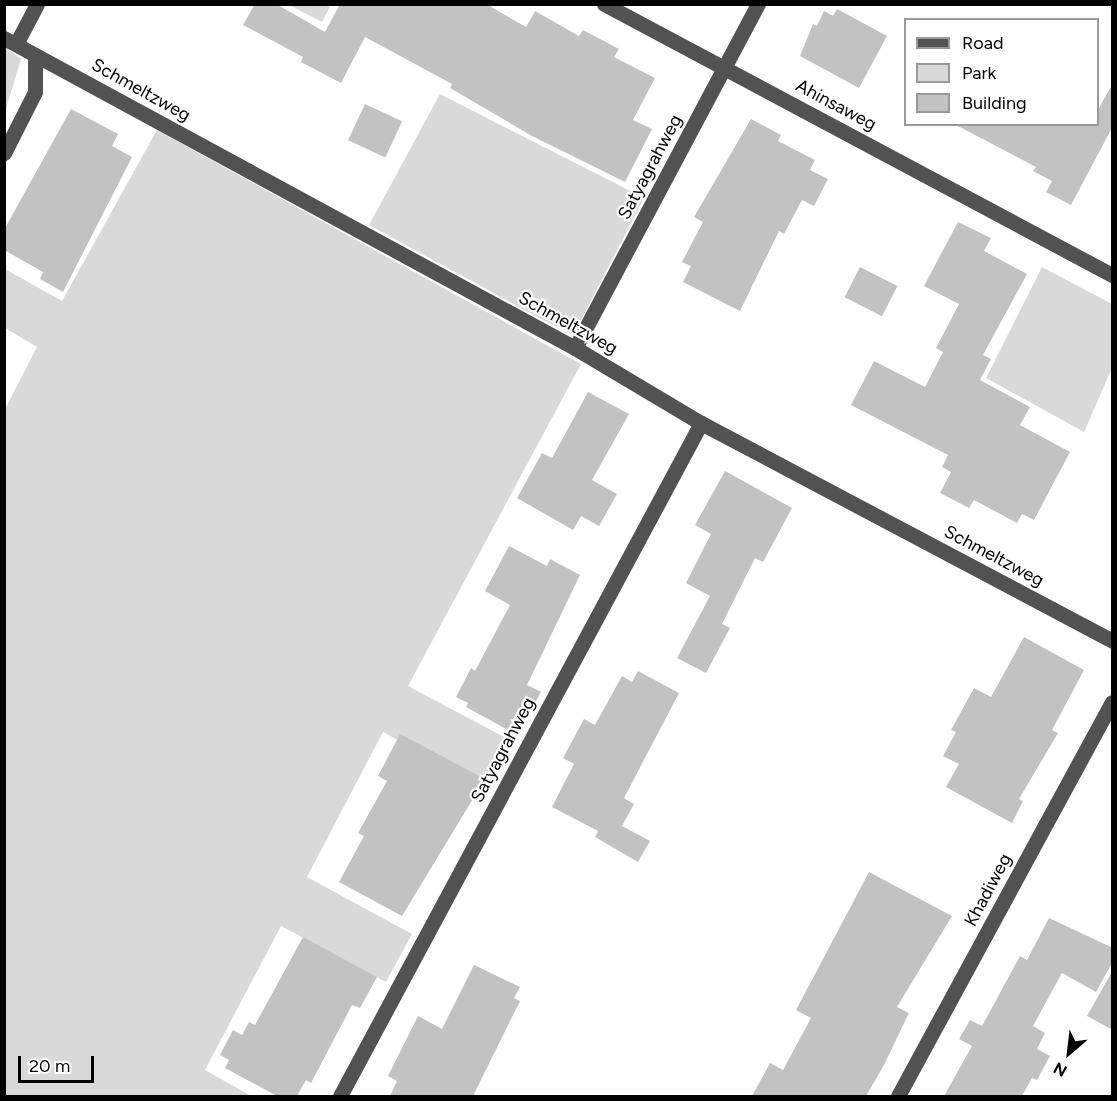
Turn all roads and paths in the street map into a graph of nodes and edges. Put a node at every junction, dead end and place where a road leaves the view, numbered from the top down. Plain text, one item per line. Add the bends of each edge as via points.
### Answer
1 (37, 4) edge
2 (604, 4) edge
3 (758, 4) edge
4 (10, 41) edge
5 (35, 55) junction
6 (725, 68) junction
7 (4, 153) edge
8 (1113, 275) edge
9 (575, 348) junction
10 (701, 423) junction
11 (1113, 641) edge
12 (1113, 702) edge
13 (340, 1096) edge
14 (898, 1096) edge

1 - 4 street
2 - 6 street, Ahinsaweg
3 - 6 street, Satyagrahweg
4 - 5 street, Schmeltzweg
5 - 7 street via 35,92
5 - 9 street, Schmeltzweg
6 - 8 street, Ahinsaweg
6 - 9 street, Satyagrahweg
9 - 10 street, Schmeltzweg
10 - 11 street, Schmeltzweg
10 - 13 street, Satyagrahweg
12 - 14 street, Khadiweg

